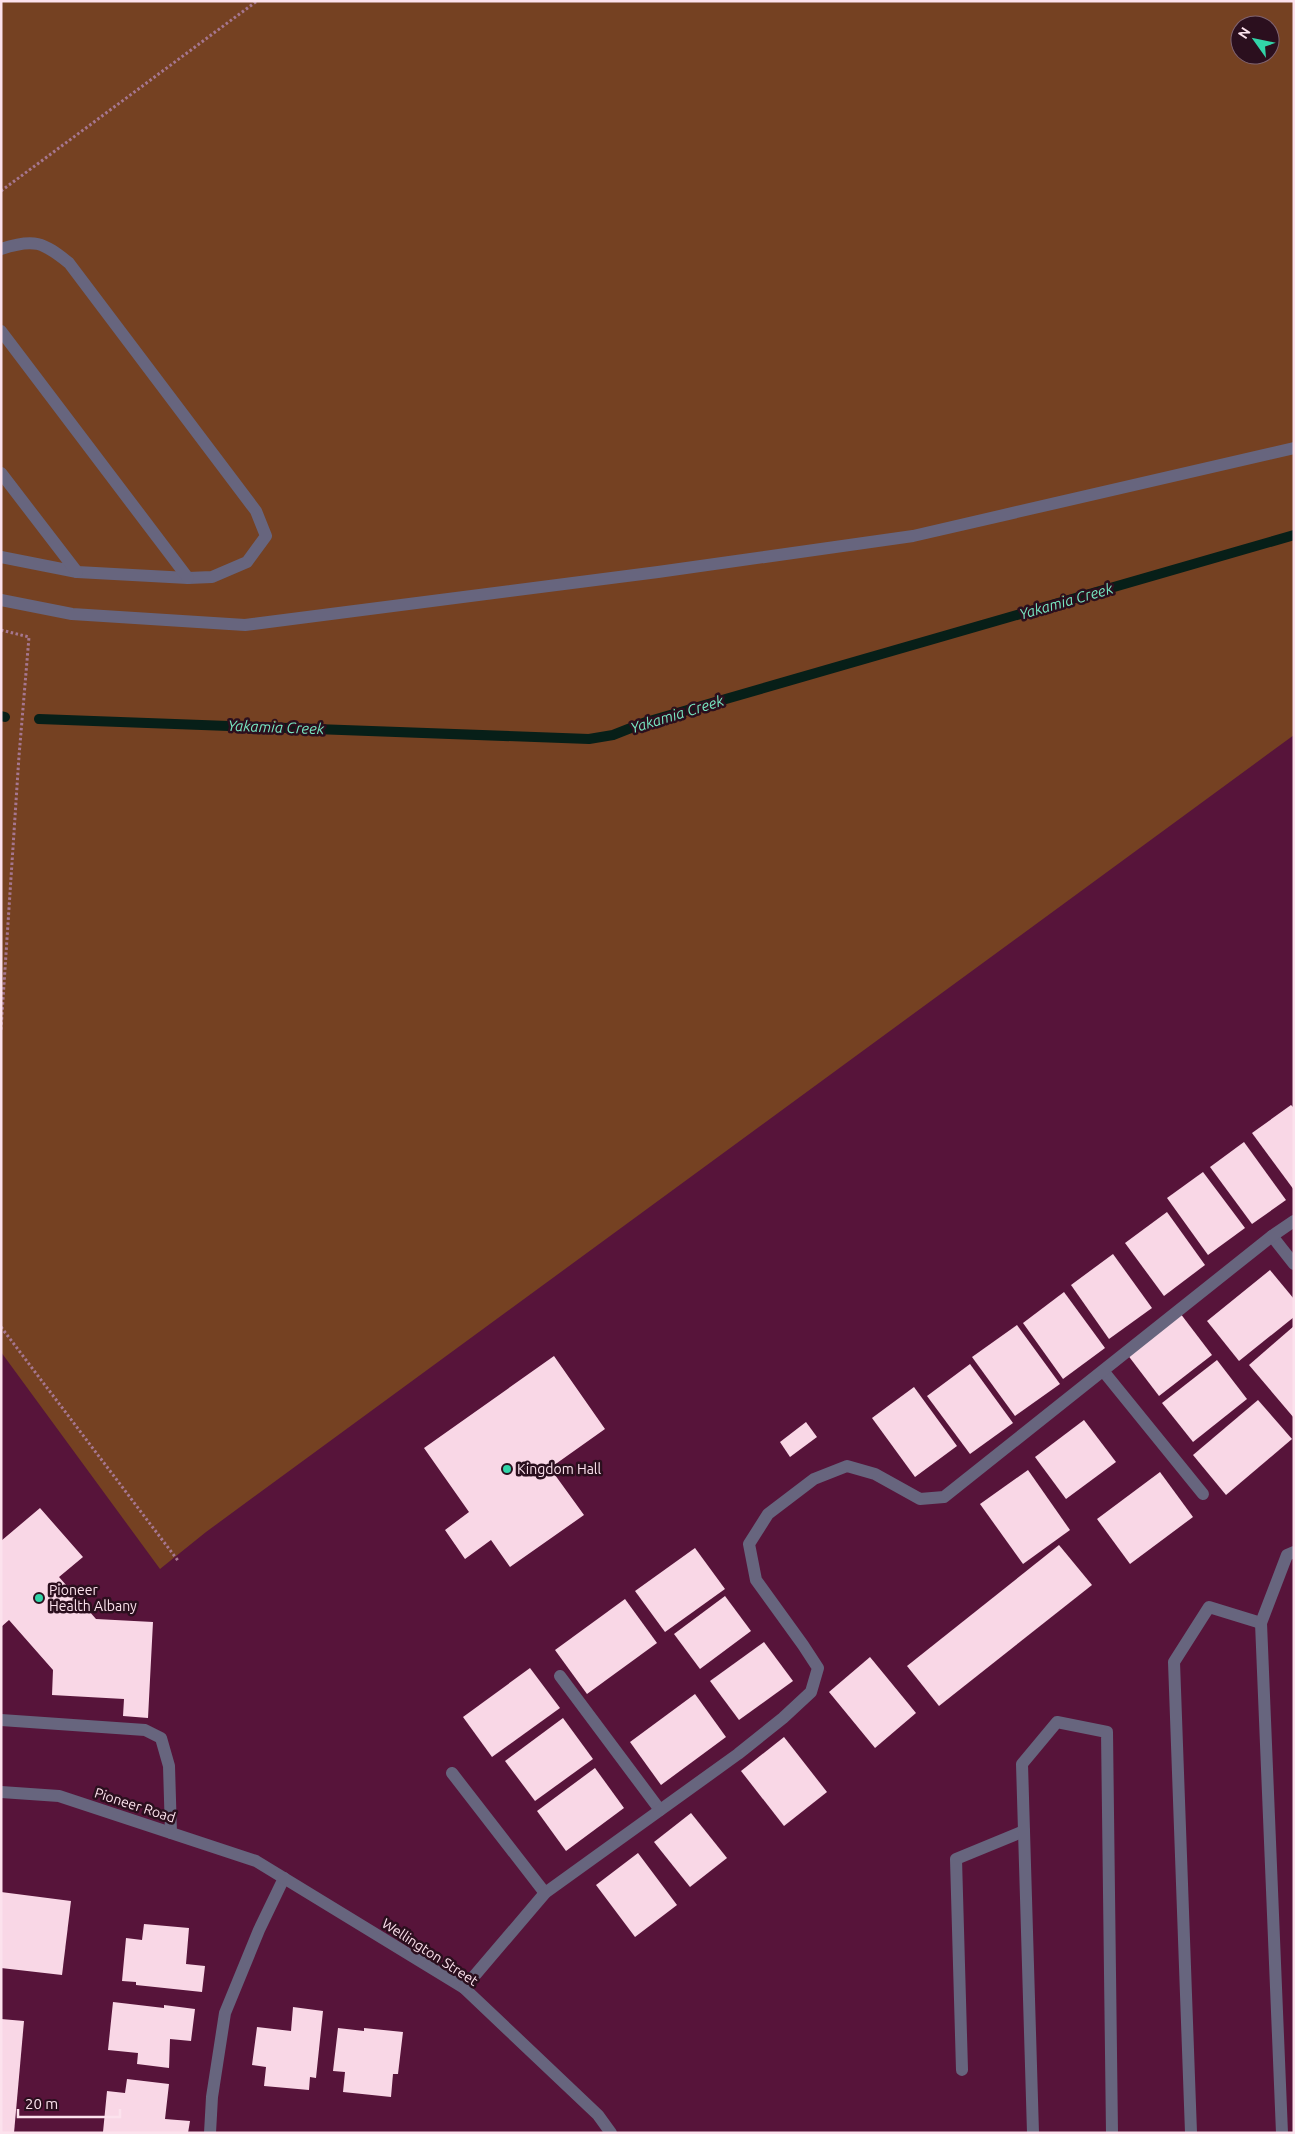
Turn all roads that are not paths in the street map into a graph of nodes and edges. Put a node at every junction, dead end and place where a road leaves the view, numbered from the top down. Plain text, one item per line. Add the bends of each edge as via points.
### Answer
1 (1, 249) edge
2 (1, 332) edge
3 (1294, 448) edge
4 (1, 474) edge
5 (1, 557) edge
6 (77, 572) junction
7 (188, 578) junction
8 (1, 600) edge
9 (1294, 1221) edge
10 (1272, 1236) junction
11 (1294, 1264) edge
12 (1104, 1372) junction
13 (1203, 1494) dead end
14 (1294, 1552) edge
15 (1262, 1623) junction
16 (560, 1676) dead end
17 (1, 1720) edge
18 (452, 1773) dead end
19 (1, 1792) edge
20 (660, 1810) junction
21 (1024, 1831) junction
22 (171, 1833) junction
23 (256, 1861) joint
24 (284, 1878) junction
25 (545, 1893) junction
26 (464, 1988) junction
27 (962, 2070) dead end
28 (210, 2133) edge
29 (612, 2133) edge
30 (1033, 2133) edge
31 (1112, 2133) edge
32 (1191, 2133) edge
33 (1282, 2133) edge

1 - 7 street via 22,242 48,246 69,263 256,511 266,536 247,562 212,577
2 - 7 street
3 - 8 street via 913,536 254,623 72,614
4 - 6 street
5 - 6 street
6 - 7 street
9 - 10 street
10 - 11 street
10 - 12 street
12 - 13 street
12 - 20 street via 944,1497 920,1499 875,1474 847,1466 814,1479 768,1514 749,1544 756,1580 818,1668 811,1692 784,1718
14 - 15 street via 1287,1554
15 - 32 street via 1209,1608 1174,1662
15 - 33 street
16 - 20 street
17 - 22 street via 144,1730 161,1738 169,1766
18 - 25 street
19 - 22 street, Pioneer Road via 59,1796
20 - 25 street
21 - 27 street via 956,1859
21 - 30 street
21 - 31 street via 1022,1764 1058,1722 1107,1732
22 - 23 street, Pioneer Road
23 - 24 street, Wellington Street
24 - 26 street, Wellington Street
24 - 28 street via 225,2013
25 - 26 street
26 - 29 street, Wellington Street via 598,2114

